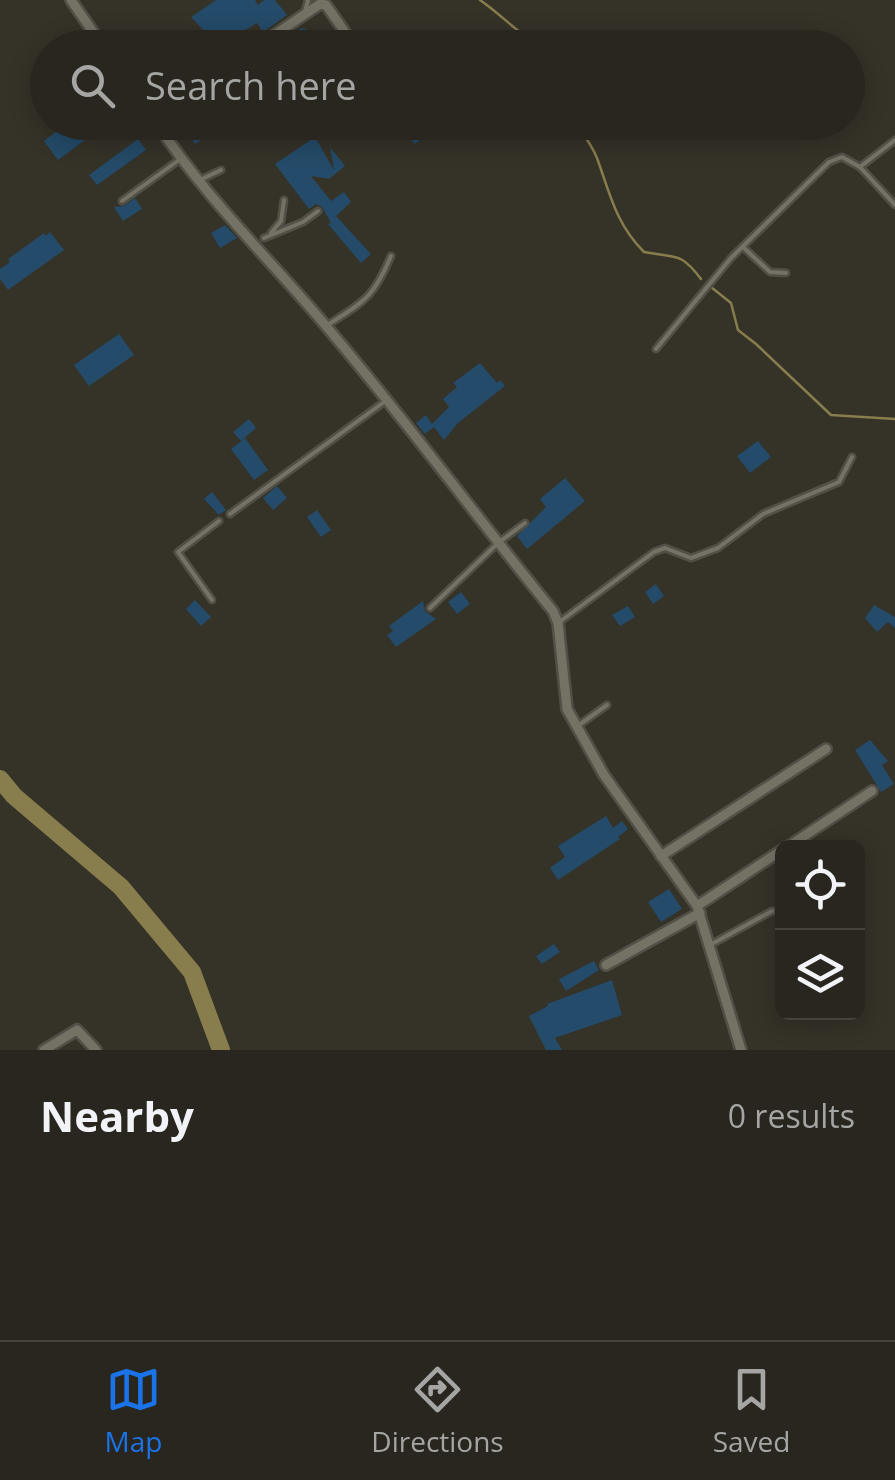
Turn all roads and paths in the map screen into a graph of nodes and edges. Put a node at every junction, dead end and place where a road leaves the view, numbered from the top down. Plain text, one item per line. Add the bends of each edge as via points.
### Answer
1 (72, 0) edge
2 (308, 0) edge
3 (304, 12) junction
4 (92, 30) edge
5 (280, 30) edge
6 (343, 30) edge
7 (168, 140) edge
8 (895, 140) edge
9 (180, 159) junction
10 (860, 167) junction
11 (221, 170) dead end
12 (198, 182) junction
13 (284, 200) dead end
14 (122, 201) dead end
15 (895, 204) edge
16 (318, 211) dead end
17 (260, 241) junction
18 (742, 247) junction
19 (391, 256) dead end
20 (786, 273) dead end
21 (326, 326) junction
22 (656, 350) dead end
23 (387, 399) junction
24 (852, 457) dead end
25 (230, 514) dead end
26 (219, 521) dead end
27 (526, 523) dead end
28 (498, 543) junction
29 (212, 600) dead end
30 (430, 608) dead end
31 (558, 624) junction
32 (607, 705) dead end
33 (576, 728) junction
34 (826, 749) dead end
35 (872, 791) dead end
36 (796, 840) edge
37 (775, 854) edge
38 (661, 856) junction
39 (698, 909) junction
40 (772, 911) dead end
41 (710, 945) junction
42 (606, 965) dead end
43 (44, 1050) edge
44 (96, 1050) edge
45 (741, 1050) edge

1 - 4 street
2 - 3 lane
3 - 5 street
3 - 6 street via 326,5
7 - 9 street
8 - 10 lane
9 - 12 street
9 - 14 lane
10 - 15 lane
10 - 18 lane via 842,157 829,162
11 - 12 lane
12 - 17 street
13 - 17 lane via 281,221
16 - 17 lane
17 - 21 street
18 - 20 lane via 770,272
18 - 22 lane
19 - 21 lane via 367,299
21 - 23 street
23 - 25 lane
23 - 28 street
24 - 31 lane via 839,482 764,514 703,555 654,552
26 - 29 lane via 178,552
27 - 28 lane
28 - 30 lane
28 - 31 street
31 - 33 street via 567,709
32 - 33 lane
33 - 38 street
34 - 38 street
35 - 36 street
37 - 39 street
38 - 39 street
39 - 41 street
39 - 42 street
40 - 41 lane
41 - 45 street
43 - 44 street via 77,1030

